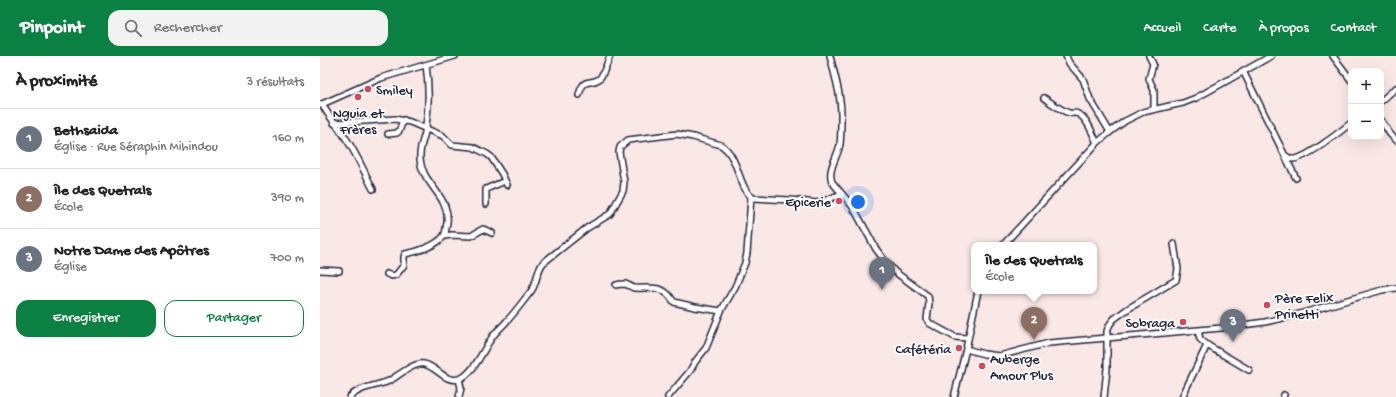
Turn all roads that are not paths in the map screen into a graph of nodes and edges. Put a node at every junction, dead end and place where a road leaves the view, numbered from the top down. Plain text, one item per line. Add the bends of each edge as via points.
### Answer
1 (455, 56) edge
2 (610, 56) edge
3 (830, 56) edge
4 (1066, 56) edge
5 (1149, 56) edge
6 (1271, 56) edge
7 (1333, 56) edge
8 (426, 65) junction
9 (1244, 73) junction
10 (1348, 76) edge
11 (1396, 88) edge
12 (579, 95) dead end
13 (1044, 98) dead end
14 (1384, 98) edge
15 (321, 105) edge
16 (1154, 109) junction
17 (404, 120) junction
18 (334, 123) junction
19 (1384, 125) edge
20 (1348, 126) edge
21 (426, 129) junction
22 (1110, 132) junction
23 (388, 134) dead end
24 (1396, 140) edge
25 (1097, 143) junction
26 (1286, 156) junction
27 (1296, 178) dead end
28 (373, 189) dead end
29 (841, 194) junction
30 (751, 197) junction
31 (486, 204) dead end
32 (492, 233) dead end
33 (444, 236) junction
34 (1006, 242) edge
35 (1174, 244) dead end
36 (320, 270) edge
37 (339, 271) dead end
38 (387, 274) dead end
39 (616, 285) dead end
40 (1396, 288) edge
41 (977, 294) edge
42 (721, 311) junction
43 (1198, 331) junction
44 (1107, 337) junction
45 (968, 338) junction
46 (1207, 345) junction
47 (966, 349) junction
48 (1249, 370) dead end
49 (459, 379) junction
50 (350, 397) edge
51 (459, 397) edge
52 (668, 397) edge
53 (954, 397) edge
54 (1104, 397) edge
55 (1182, 397) edge

1 - 8 street
2 - 12 street via 602,76 598,80 586,82
3 - 29 street via 839,92 841,118 840,144 830,177
4 - 22 street via 1068,63 1082,79 1090,99
5 - 16 street via 1153,64 1149,79 1154,90
6 - 9 street
7 - 10 street
8 - 15 street via 381,78
8 - 21 street
9 - 16 street via 1184,103
9 - 26 street
11 - 14 street
13 - 25 street via 1070,113 1080,114
15 - 18 street
16 - 22 street via 1134,116
17 - 18 street via 375,119
17 - 21 street
17 - 23 street via 397,133
18 - 28 street via 360,161
19 - 24 street
20 - 26 street via 1300,158 1292,159
21 - 31 street via 443,136 452,145 473,148 491,157 506,183 486,189
21 - 33 street via 420,146 421,168 445,205 448,214
22 - 25 street
25 - 34 street
26 - 27 street
29 - 30 street via 816,203
29 - 45 street via 853,207 884,261 928,296 929,324 955,337
30 - 42 street via 747,253 734,287
30 - 49 street via 730,155 721,145 677,134 628,140 618,152 624,191 610,214 587,228 543,263 532,290 491,338 469,371
32 - 33 street via 483,229 471,236
33 - 38 street via 420,251 405,254 404,265 396,275
35 - 44 street via 1178,269 1176,280 1114,319 1107,331
36 - 37 street
39 - 42 street via 662,290 669,294 674,302
40 - 43 street via 1265,322
41 - 45 street
42 - 52 street via 706,348
43 - 44 street
43 - 46 street via 1200,339
44 - 47 street via 1043,344 999,356
44 - 54 street
45 - 47 street
46 - 48 street
46 - 55 street
47 - 53 street
49 - 50 street via 450,378 429,365 416,364 389,380 357,391
49 - 51 street

